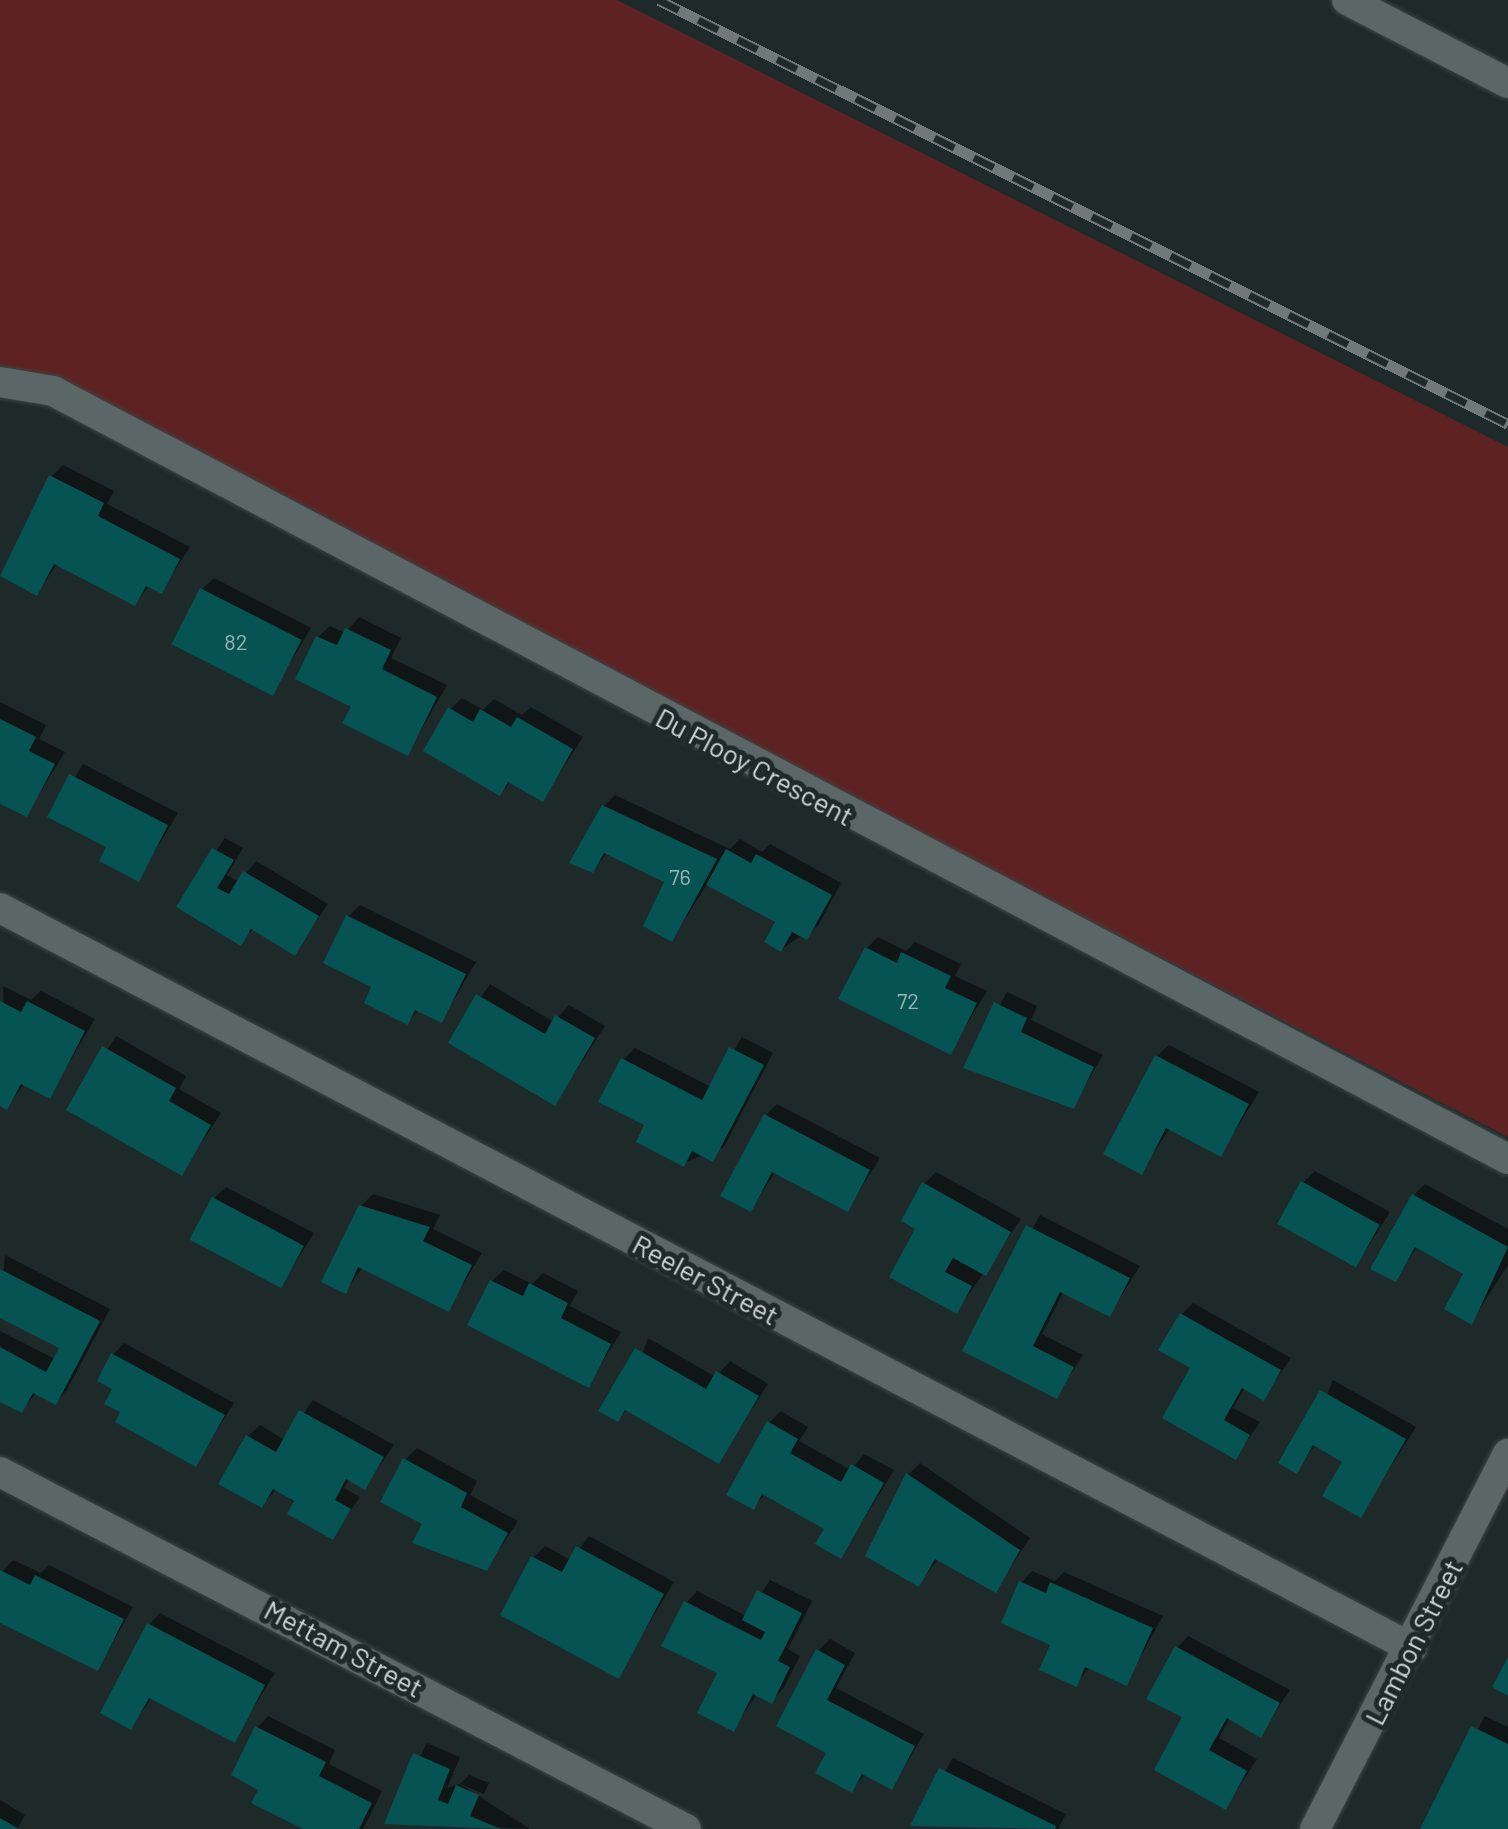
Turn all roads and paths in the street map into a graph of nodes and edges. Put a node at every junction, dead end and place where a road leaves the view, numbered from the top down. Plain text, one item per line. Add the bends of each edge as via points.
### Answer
1 (1347, 0) edge
2 (1508, 83) edge
3 (0, 382) edge
4 (0, 908) edge
5 (1508, 1159) edge
6 (1508, 1454) edge
7 (0, 1472) edge
8 (1412, 1648) junction
9 (686, 1829) edge
10 (1315, 1829) edge

1 - 2 street
3 - 5 street, Du Plooy Crescent via 53,391
4 - 8 street, Reeler Street
6 - 8 street, Lambon Street
7 - 9 street, Mettam Street
8 - 10 street, Lambon Street

